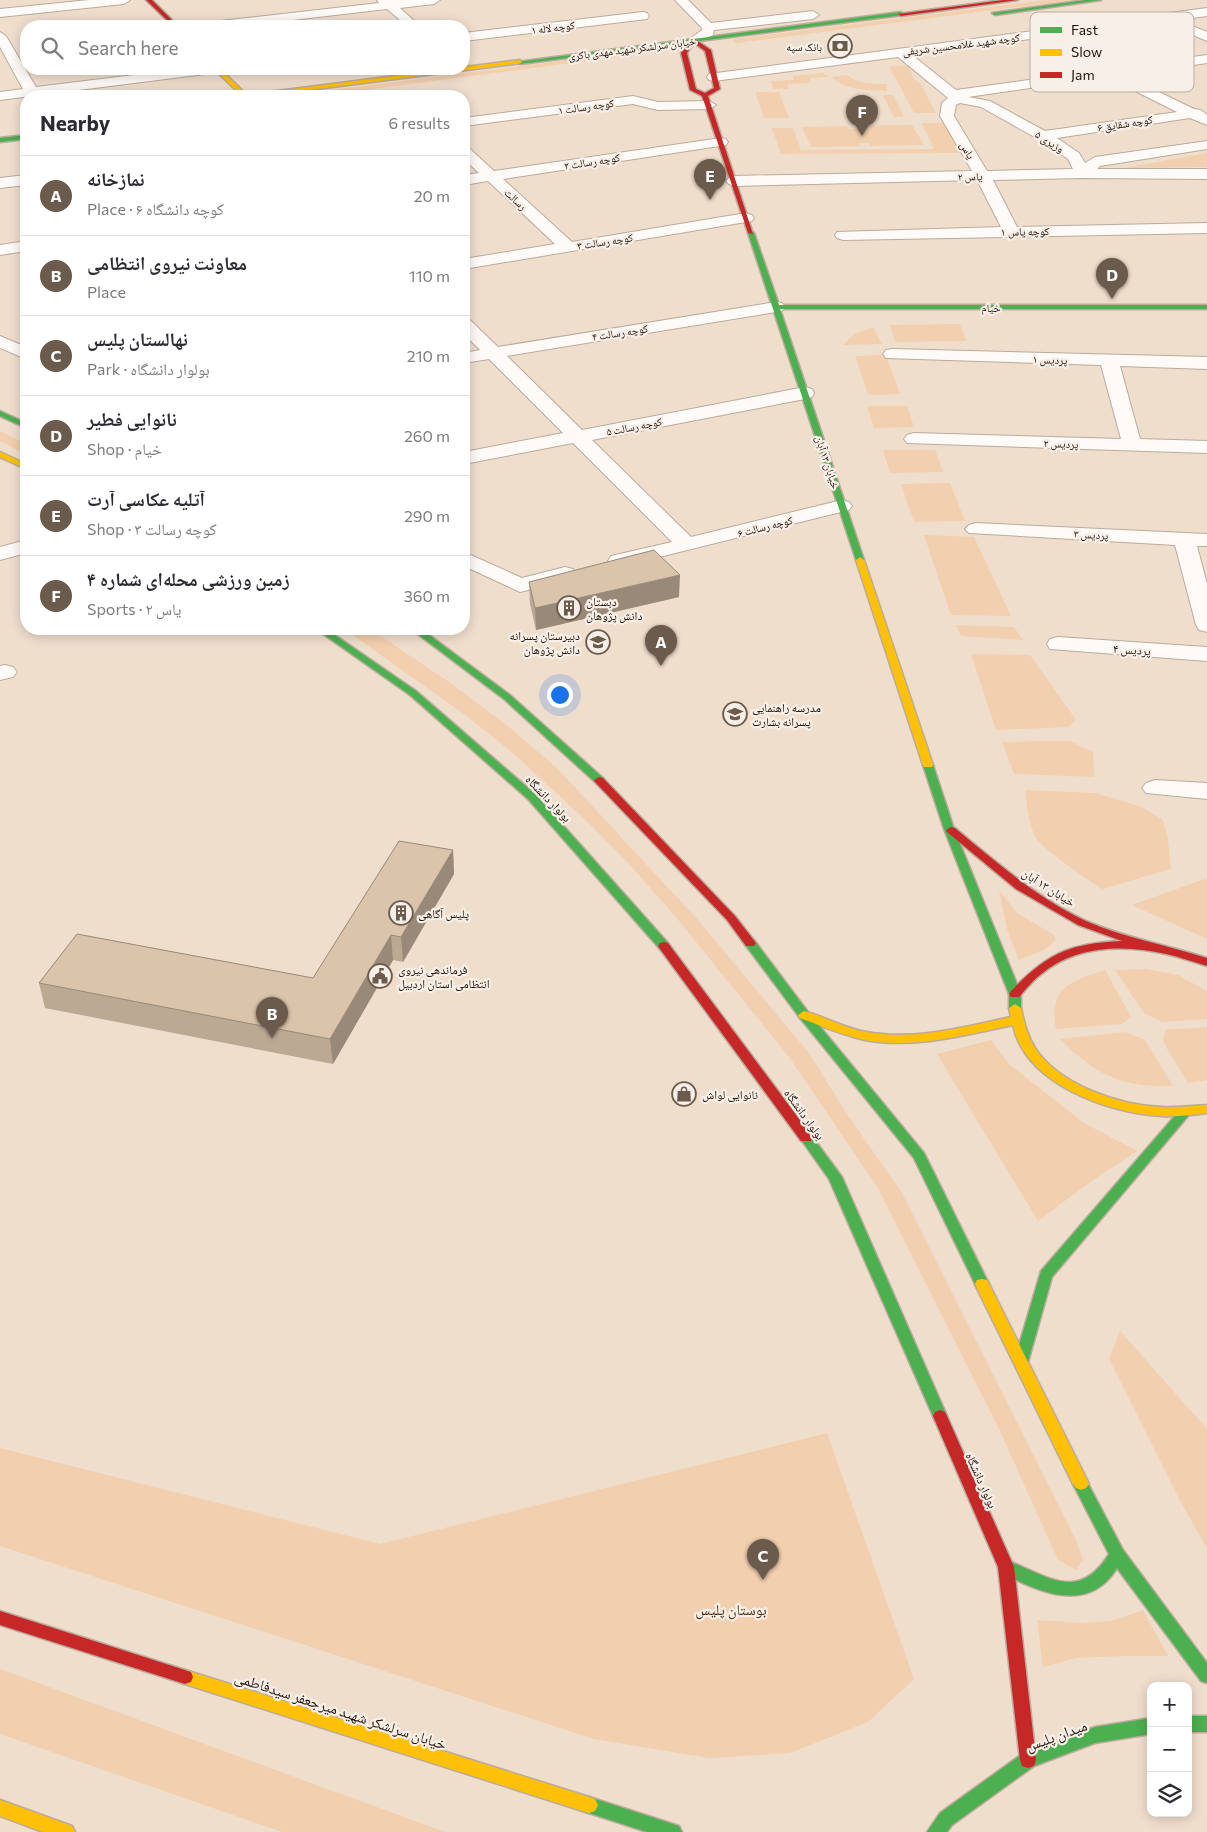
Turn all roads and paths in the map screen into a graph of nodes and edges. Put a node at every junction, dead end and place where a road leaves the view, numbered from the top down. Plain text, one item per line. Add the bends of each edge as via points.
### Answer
1 (124, 0) edge
2 (150, 0) edge
3 (434, 0) edge
4 (681, 0) edge
5 (1009, 0) edge
6 (1098, 0) edge
7 (386, 3) edge
8 (793, 4) dead end
9 (1207, 12) edge
10 (0, 13) edge
11 (1194, 14) edge
12 (813, 15) junction
13 (643, 16) dead end
14 (170, 20) edge
15 (257, 20) edge
16 (407, 20) edge
17 (829, 23) junction
18 (708, 27) junction
19 (1194, 31) edge
20 (1030, 35) edge
21 (470, 36) edge
22 (1207, 37) edge
23 (693, 40) junction
24 (2, 41) edge
25 (20, 46) edge
26 (708, 50) junction
27 (900, 52) junction
28 (679, 54) junction
29 (1207, 59) edge
30 (1194, 61) edge
31 (470, 68) edge
32 (20, 72) edge
33 (22, 75) edge
34 (166, 75) edge
35 (224, 75) edge
36 (414, 75) edge
37 (714, 77) junction
38 (1030, 85) edge
39 (31, 90) edge
40 (48, 90) edge
41 (240, 90) edge
42 (295, 90) edge
43 (1147, 92) edge
44 (20, 94) edge
45 (0, 96) edge
46 (955, 97) junction
47 (707, 100) junction
48 (1207, 111) edge
49 (1192, 114) junction
50 (470, 121) edge
51 (1207, 121) edge
52 (1043, 136) junction
53 (20, 137) edge
54 (0, 140) edge
55 (721, 142) junction
56 (1207, 145) edge
57 (470, 156) edge
58 (1083, 173) junction
59 (1207, 174) edge
60 (492, 176) junction
61 (984, 176) junction
62 (470, 179) edge
63 (20, 181) edge
64 (734, 181) junction
65 (0, 183) edge
66 (746, 218) junction
67 (1207, 228) edge
68 (1011, 232) junction
69 (843, 235) dead end
70 (20, 247) edge
71 (568, 247) junction
72 (0, 250) edge
73 (470, 263) edge
74 (776, 307) junction
75 (1207, 307) edge
76 (470, 330) edge
77 (20, 334) edge
78 (0, 339) edge
79 (20, 351) edge
80 (493, 353) junction
81 (892, 354) dead end
82 (470, 357) edge
83 (1109, 361) junction
84 (1207, 363) edge
85 (804, 394) junction
86 (0, 413) edge
87 (20, 423) edge
88 (578, 437) junction
89 (914, 439) dead end
90 (1132, 444) junction
91 (1207, 447) edge
92 (470, 457) edge
93 (842, 506) junction
94 (976, 529) dead end
95 (1184, 539) junction
96 (1207, 540) edge
97 (687, 545) junction
98 (20, 548) edge
99 (0, 554) edge
100 (470, 561) edge
101 (1207, 625) edge
102 (329, 635) edge
103 (423, 635) edge
104 (1058, 644) dead end
105 (1207, 654) edge
106 (1154, 788) dead end
107 (1207, 791) edge
108 (950, 829) junction
109 (1147, 946) junction
110 (1207, 962) edge
111 (1014, 994) junction
112 (804, 1015) junction
113 (1016, 1020) junction
114 (1207, 1109) edge
115 (1184, 1113) junction
116 (1021, 1362) junction
117 (1117, 1555) junction
118 (1006, 1567) junction
119 (0, 1618) edge
120 (1207, 1676) edge
121 (1192, 1724) edge
122 (1207, 1724) edge
123 (1147, 1727) edge
124 (1028, 1760) junction
125 (0, 1808) edge
126 (601, 1808) junction
127 (618, 1826) dead end
128 (66, 1832) edge
129 (673, 1832) edge
130 (936, 1832) edge

1 - 10 street
2 - 14 main road
3 - 7 street
4 - 18 street
5 - 17 main road, خیابان سرلشکر شهید مهدی باکری
6 - 26 main road, خیابان سرلشکر شهید مهدی باکری
7 - 15 street
7 - 16 street
8 - 12 street
9 - 11 street, کوچه شهید غلامحسین شریفی
12 - 17 street
12 - 18 street
13 - 21 street, کوچه لاله ۱
17 - 23 main road, خیابان سرلشکر شهید مهدی باکری
18 - 23 street via 708,32
19 - 22 street
20 - 27 street, کوچه شهید غلامحسین شریفی
23 - 26 main road
23 - 28 main road
23 - 31 main road, خیابان سرلشکر شهید مهدی باکری
24 - 25 street
24 - 32 street
26 - 28 main road, خیابان سرلشکر شهید مهدی باکری
26 - 37 main road
27 - 37 street, کوچه شهید غلامحسین شریفی
27 - 46 street, وزیری ۵
28 - 47 main road, خیابان ۱۳ آبان via 694,90
29 - 30 street
33 - 39 street
34 - 40 street
35 - 41 main road
36 - 42 main road, خیابان سرلشکر شهید مهدی باکری
37 - 47 main road via 718,90
38 - 46 street
43 - 49 street
44 - 45 street
46 - 52 street, وزیری ۵ via 985,104
46 - 61 street, یاس via 947,116
47 - 50 street, کوچه رسالت ۱ via 658,106 633,100
47 - 55 main road, خیابان ۱۳ آبان
48 - 49 street, کوچه شقایق ۶
49 - 51 street
49 - 52 street, کوچه شقایق ۶
52 - 58 street, وزیری ۵ via 1074,156
53 - 54 main road
55 - 60 street, کوچه رسالت ۲
55 - 64 main road, خیابان ۱۳ آبان
56 - 58 street via 1095,162
57 - 60 street, رسالت
58 - 59 street, یاس ۲
58 - 61 street, یاس ۲
60 - 62 street, کوچه رسالت ۲
60 - 71 street, رسالت
61 - 64 street, یاس ۲
61 - 68 street, یاس
63 - 65 street
64 - 66 main road, خیابان ۱۳ آبان
66 - 71 street, کوچه رسالت ۳
66 - 74 main road, خیابان ۱۳ آبان
67 - 68 street, کوچه یاس ۱
68 - 69 street, کوچه یاس ۱
70 - 72 street
71 - 73 street, کوچه رسالت ۳
74 - 75 main road, خیام
74 - 80 street, کوچه رسالت ۴
74 - 85 main road, خیابان ۱۳ آبان
76 - 80 street
77 - 78 street
78 - 79 street
80 - 82 street, کوچه رسالت ۴
80 - 88 street
81 - 83 street, پردیس ۱
83 - 84 street, پردیس ۱
83 - 90 street
85 - 88 street, کوچه رسالت ۵
85 - 93 main road, خیابان ۱۳ آبان
86 - 87 main road
88 - 92 street, کوچه رسالت ۵
88 - 97 street
89 - 90 street, پردیس ۲
90 - 91 street, پردیس ۲
93 - 97 street, کوچه رسالت ۶
93 - 108 main road, خیابان ۱۳ آبان
94 - 95 street, پردیس ۳
95 - 96 street, پردیس ۳
95 - 101 street
97 - 100 street, کوچه رسالت ۶ via 520,585
98 - 99 street
102 - 118 main road, بولوار دانشگاه via 413,693 532,797 660,940 835,1177
103 - 112 main road via 507,697 595,776 731,918
104 - 105 street, پردیس ۴
106 - 107 street
108 - 109 main road, خیابان ۱۳ آبان via 1020,887 1082,923
108 - 111 main road, خیابان ۱۳ آبان
109 - 110 main road
109 - 111 main road via 1108,945 1073,951 1044,965
111 - 113 main road, خیابان ۱۳ آبان
112 - 113 main road via 865,1036 896,1039 926,1038
112 - 116 main road via 919,1156
113 - 115 main road, خیابان ۱۳ آبان via 1021,1035 1038,1060 1065,1083 1101,1100 1142,1111
114 - 115 main road, خیابان ۱۳ آبان
115 - 116 main road via 1046,1274
116 - 117 main road
117 - 118 main road via 1100,1578 1074,1592 1040,1584
117 - 120 main road
118 - 124 main road, بولوار دانشگاه
119 - 126 main road, خیابان سرلشکر شهید میرجعفر سیدفاطمی
121 - 122 main road
123 - 124 main road, میدان پلیس via 1095,1735
124 - 130 main road, میدان پلیس via 946,1819
125 - 128 main road
126 - 127 main road
126 - 129 main road, خیابان سرلشکر شهید میرجعفر سیدفاطمی

